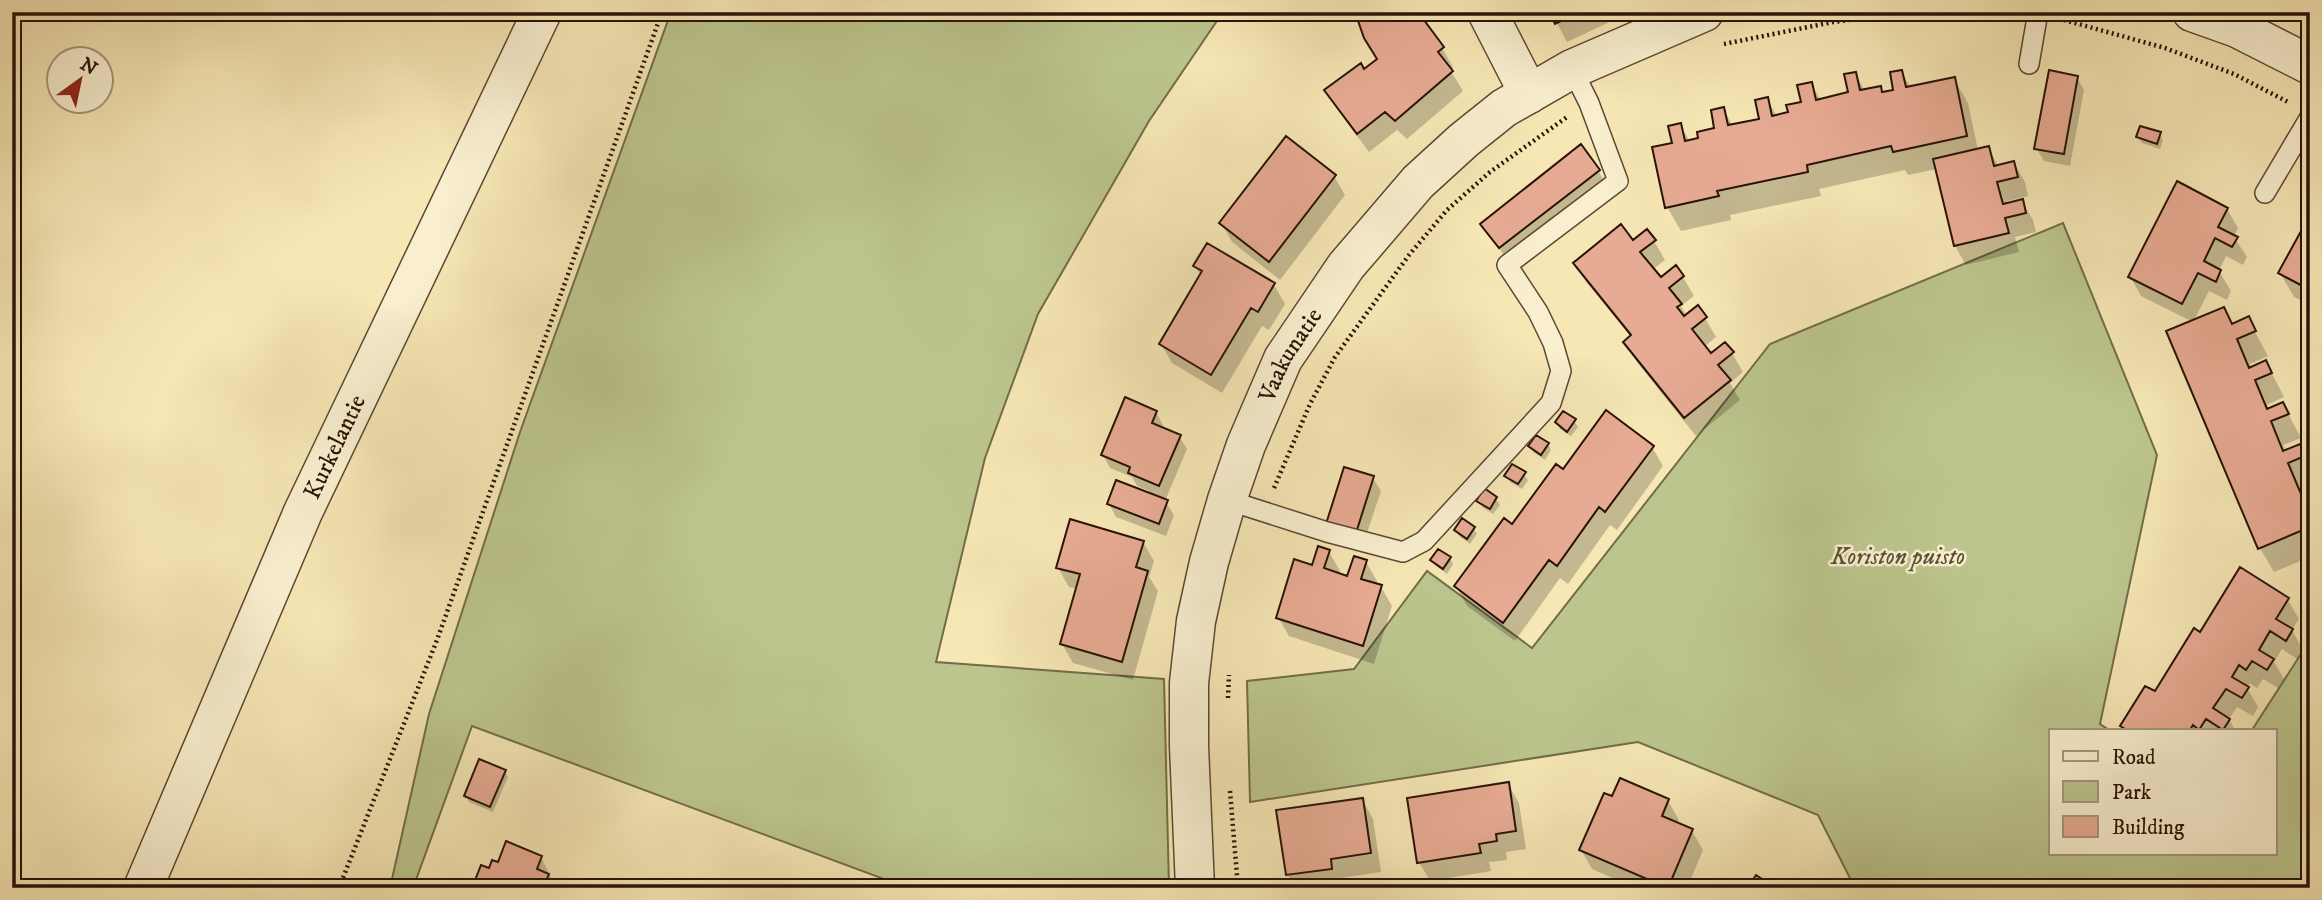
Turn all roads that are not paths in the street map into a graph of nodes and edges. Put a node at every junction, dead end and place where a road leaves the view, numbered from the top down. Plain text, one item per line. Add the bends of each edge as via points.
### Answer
1 (542, 12) edge
2 (1487, 12) edge
3 (2192, 12) edge
4 (2038, 14) edge
5 (1712, 29) edge
6 (2029, 64) dead end
7 (2310, 65) edge
8 (1572, 69) junction
9 (1529, 94) junction
10 (2304, 112) edge
11 (2265, 193) dead end
12 (1227, 500) junction
13 (143, 888) edge
14 (1195, 888) edge

1 - 13 street, Kurkelantie via 303,512
2 - 9 street
3 - 7 street via 2237,28
4 - 6 lane
5 - 8 street, Vaakunatie
8 - 9 street, Vaakunatie
8 - 12 lane via 1618,181 1507,265 1553,343 1561,370 1551,403 1424,541 1403,552
9 - 12 street, Vaakunatie via 1504,108 1418,182 1346,266 1283,359 1245,445
10 - 11 lane
12 - 14 street, Vaakunatie via 1196,621 1189,683

